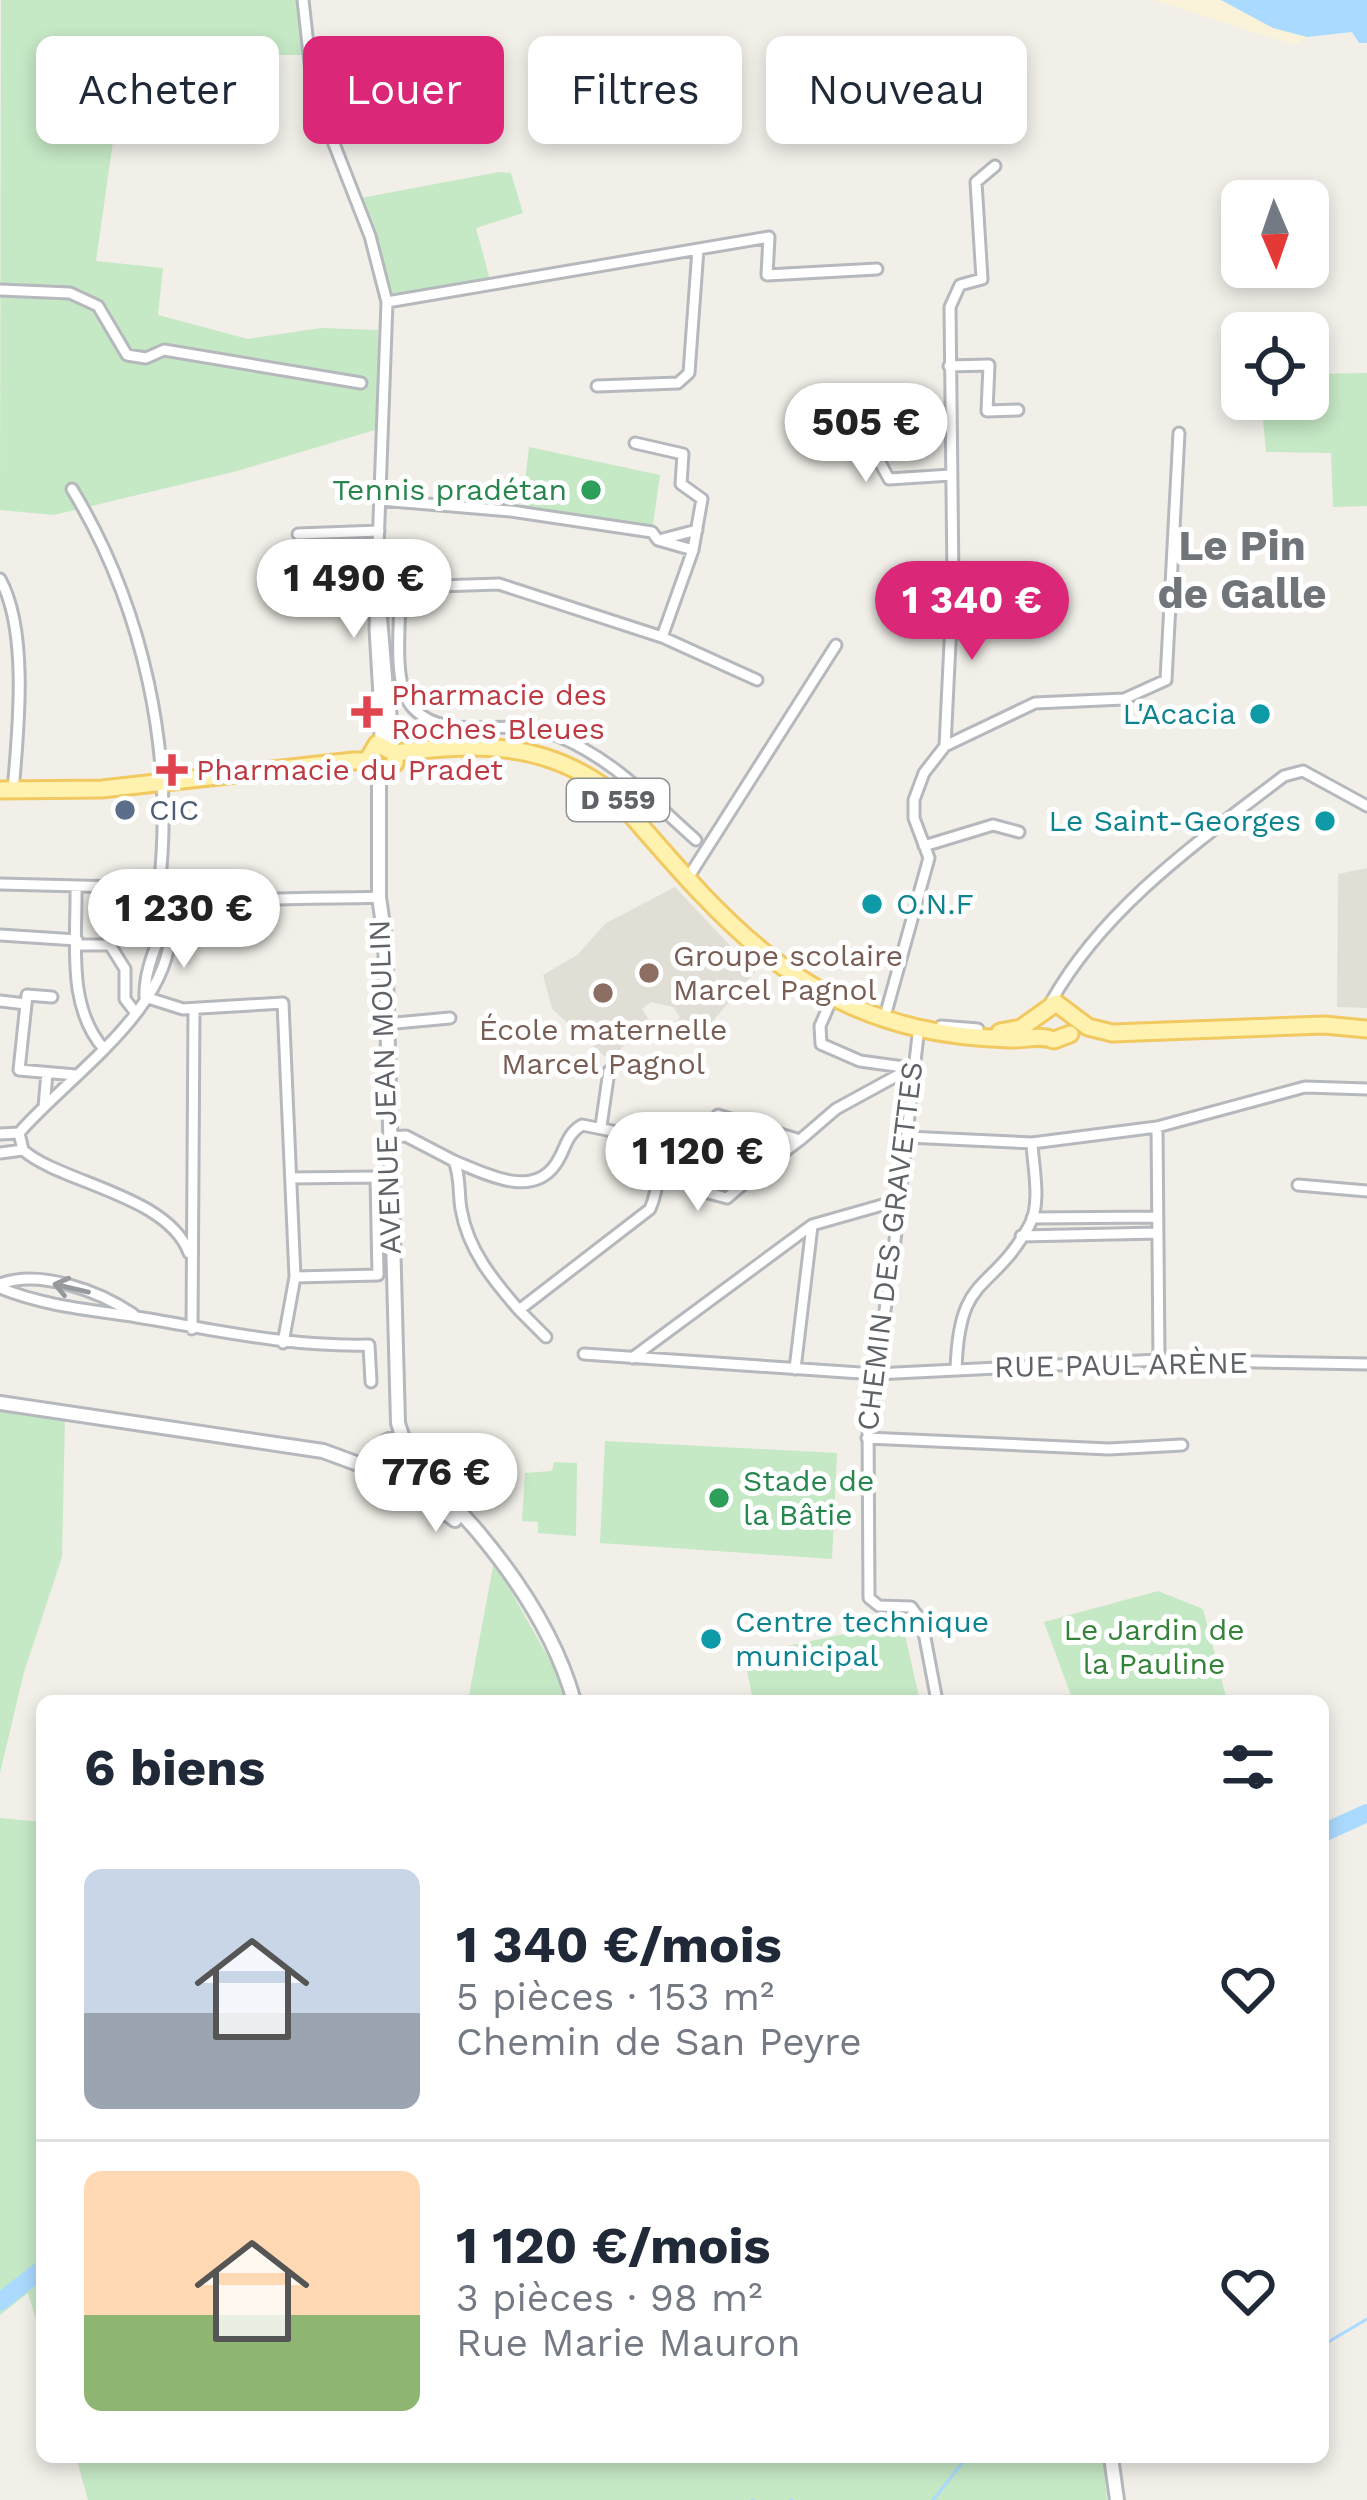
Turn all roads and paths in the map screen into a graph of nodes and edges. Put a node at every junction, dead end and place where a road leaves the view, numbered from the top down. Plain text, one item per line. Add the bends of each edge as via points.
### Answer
1 (303, 0) edge
2 (995, 166) dead end
3 (698, 249) junction
4 (877, 269) dead end
5 (0, 290) edge
6 (387, 302) junction
7 (949, 366) junction
8 (362, 382) dead end
9 (597, 386) dead end
10 (1018, 410) dead end
11 (795, 424) dead end
12 (1180, 433) dead end
13 (635, 443) dead end
14 (951, 475) junction
15 (72, 489) dead end
16 (380, 500) junction
17 (698, 530) junction
18 (379, 531) junction
19 (298, 534) dead end
20 (658, 540) junction
21 (693, 550) junction
22 (0, 579) edge
23 (378, 587) junction
24 (400, 590) junction
25 (0, 631) edge
26 (17, 632) junction
27 (662, 637) junction
28 (836, 646) dead end
29 (757, 680) dead end
30 (384, 696) joint
31 (944, 746) junction
32 (389, 748) junction
33 (373, 766) junction
34 (162, 781) junction
35 (6, 791) edge
36 (1367, 806) edge
37 (1019, 832) dead end
38 (695, 840) dead end
39 (923, 845) junction
40 (686, 881) junction
41 (0, 884) edge
42 (76, 887) junction
43 (159, 888) junction
44 (379, 897) junction
45 (171, 922) junction
46 (0, 934) edge
47 (77, 942) junction
48 (786, 968) junction
49 (834, 994) junction
50 (52, 997) dead end
51 (145, 997) junction
52 (0, 1001) edge
53 (26, 1004) junction
54 (194, 1009) junction
55 (887, 1009) junction
56 (136, 1012) junction
57 (1060, 1015) junction
58 (449, 1018) dead end
59 (385, 1024) junction
60 (917, 1028) junction
61 (978, 1029) junction
62 (1367, 1029) edge
63 (1043, 1035) junction
64 (104, 1049) junction
65 (911, 1069) junction
66 (609, 1071) dead end
67 (47, 1073) junction
68 (76, 1076) junction
69 (1367, 1089) edge
70 (44, 1107) junction
71 (601, 1126) junction
72 (1157, 1127) junction
73 (19, 1133) junction
74 (3, 1135) edge
75 (388, 1137) junction
76 (907, 1137) junction
77 (800, 1140) junction
78 (1032, 1143) junction
79 (23, 1150) junction
80 (3, 1153) edge
81 (705, 1156) junction
82 (454, 1161) junction
83 (755, 1174) junction
84 (291, 1178) junction
85 (1298, 1185) dead end
86 (1367, 1191) edge
87 (900, 1199) junction
88 (1158, 1217) junction
89 (1032, 1218) junction
90 (812, 1225) junction
91 (1158, 1233) junction
92 (1021, 1235) junction
93 (192, 1264) junction
94 (295, 1277) junction
95 (0, 1286) edge
96 (519, 1310) junction
97 (137, 1317) junction
98 (192, 1330) junction
99 (546, 1337) dead end
100 (284, 1343) junction
101 (584, 1354) dead end
102 (632, 1358) junction
103 (1159, 1360) junction
104 (1367, 1364) edge
105 (795, 1369) junction
106 (956, 1370) junction
107 (875, 1374) junction
108 (371, 1382) dead end
109 (394, 1402) junction
110 (0, 1403) edge
111 (867, 1438) junction
112 (404, 1443) junction
113 (380, 1445) junction
114 (1182, 1445) dead end
115 (323, 1450) junction
116 (415, 1466) junction
117 (372, 1469) junction
118 (399, 1483) junction
119 (493, 1551) junction
120 (572, 1695) edge
121 (936, 1695) edge
122 (1113, 2463) edge
123 (1117, 2500) edge

1 - 6 street via 313,90
2 - 7 street via 976,182 982,279 959,285 950,307
3 - 4 street via 769,237 767,275
3 - 6 street
3 - 9 street via 689,373 678,382
5 - 8 street via 70,293 98,306 127,355 164,350
6 - 16 street
7 - 10 street via 989,365 987,411
7 - 14 street
11 - 14 street via 866,435 889,479
12 - 31 street via 1166,680 1124,699 1035,703
13 - 17 street via 683,454 682,484 702,499
14 - 31 street
15 - 34 street via 128,606
16 - 18 street
16 - 20 street via 535,514 652,532
17 - 20 street
17 - 21 street
18 - 19 street
18 - 23 street
20 - 21 street
21 - 27 street
22 - 26 street
23 - 24 street
23 - 30 street
24 - 27 street via 432,582 499,584
24 - 38 street via 409,705 451,726 542,730 603,758
25 - 26 street
26 - 35 street
27 - 29 street
28 - 40 street
30 - 32 street
31 - 39 street via 914,800
32 - 33 main road via 370,748
32 - 33 main road via 392,767
32 - 40 main road, D 559 via 512,747 567,764 610,792
33 - 34 main road
33 - 44 street, AVENUE JEAN MOULIN
34 - 35 main road
34 - 43 street
36 - 57 street via 1310,774 1289,772 1110,920 1069,969
37 - 39 street via 993,825
39 - 55 street via 928,858
40 - 48 main road, D 559
41 - 42 street
42 - 43 street
42 - 47 street
43 - 45 street
44 - 45 street via 221,906
44 - 59 street, AVENUE JEAN MOULIN
45 - 51 street
46 - 47 street
47 - 56 street via 110,945
47 - 64 street via 83,1017
48 - 49 main road, D 559
48 - 55 main road, D 559
49 - 60 main road, D 559
49 - 65 street via 821,1044
50 - 53 street via 27,995
51 - 54 street
51 - 56 street
52 - 53 street
53 - 67 street via 19,1070
54 - 84 street via 283,1004
54 - 93 street
55 - 61 main road, D 559
56 - 64 street
57 - 61 main road, D 559 via 1013,1031
57 - 62 main road, D 559 via 1109,1041
57 - 63 main road
57 - 63 main road via 1059,1040
58 - 59 street
59 - 75 street, AVENUE JEAN MOULIN
60 - 61 street, CHEMIN DES GRAVETTES
60 - 63 main road, D 559 via 1000,1039
60 - 65 street, CHEMIN DES GRAVETTES
64 - 68 street
65 - 76 street, CHEMIN DES GRAVETTES
65 - 77 street via 836,1109
66 - 71 street
67 - 68 street
67 - 70 street
68 - 70 street
69 - 72 street via 1305,1087
70 - 73 street
71 - 82 street via 571,1131 539,1179 520,1183
71 - 96 street via 653,1139 650,1209
72 - 78 street
72 - 88 street
73 - 74 street
73 - 79 street
74 - 80 street
75 - 82 street via 406,1136
75 - 109 street, AVENUE JEAN MOULIN
76 - 78 street
76 - 87 street, CHEMIN DES GRAVETTES
77 - 81 street via 718,1115
77 - 83 street
78 - 89 street
79 - 80 street
79 - 93 street via 154,1215 178,1233
81 - 83 street
81 - 83 street via 697,1190 727,1198
82 - 96 street via 465,1229 485,1270
84 - 94 street
84 - 94 street via 376,1177 378,1275
85 - 86 street
87 - 90 street
87 - 107 street, CHEMIN DES GRAVETTES
88 - 89 street
88 - 91 street
89 - 92 street
90 - 102 street
90 - 105 street
91 - 92 street
91 - 103 street
92 - 106 street via 965,1302
93 - 98 street
94 - 100 street
95 - 97 street
97 -> 95 street via 106,1296 20,1276
96 - 99 street
97 - 98 street
98 - 100 street
100 - 108 street via 370,1345
101 - 102 street, RUE PAUL ARÈNE
102 - 105 street, RUE PAUL ARÈNE
103 - 104 street, RUE PAUL ARÈNE
103 - 106 street, RUE PAUL ARÈNE
105 - 107 street, RUE PAUL ARÈNE
106 - 107 street, RUE PAUL ARÈNE
107 - 111 street, CHEMIN DES GRAVETTES
109 - 112 street, AVENUE JEAN MOULIN
109 - 113 street, AVENUE JEAN MOULIN
110 - 115 street
111 - 114 street
111 - 121 street, CHEMIN DES GRAVETTES via 869,1598 917,1610
112 - 113 street
112 - 116 street
113 - 115 street
113 - 117 street
115 - 117 street
116 - 118 street
116 - 119 street
117 - 118 street
118 - 119 street
119 - 120 street via 558,1651
122 - 123 street

